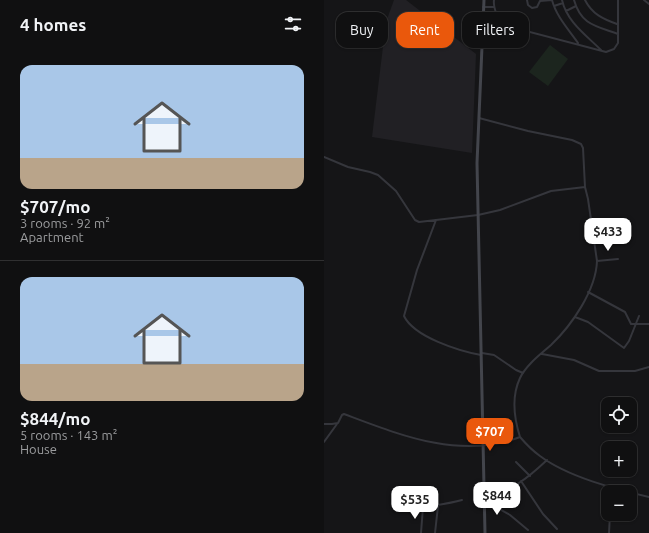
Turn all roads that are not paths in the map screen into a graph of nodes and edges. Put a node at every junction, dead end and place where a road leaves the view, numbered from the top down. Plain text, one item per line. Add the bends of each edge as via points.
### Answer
1 (484, 0) edge
2 (494, 0) edge
3 (527, 0) edge
4 (540, 0) edge
5 (574, 0) edge
6 (585, 0) edge
7 (618, 0) edge
8 (644, 0) edge
9 (563, 1) edge
10 (649, 4) edge
11 (554, 6) junction
12 (576, 6) junction
13 (483, 7) junction
14 (493, 7) junction
15 (566, 11) junction
16 (617, 24) junction
17 (618, 34) junction
18 (579, 44) junction
19 (602, 51) junction
20 (478, 118) junction
21 (324, 157) edge
22 (585, 187) junction
23 (478, 215) junction
24 (436, 220) junction
25 (618, 259) dead end
26 (597, 261) junction
27 (588, 292) junction
28 (639, 316) dead end
29 (575, 317) junction
30 (636, 324) junction
31 (649, 324) edge
32 (481, 354) junction
33 (542, 354) junction
34 (649, 368) edge
35 (523, 373) junction
36 (338, 423) junction
37 (324, 424) edge
38 (520, 437) junction
39 (324, 442) edge
40 (483, 446) junction
41 (547, 460) junction
42 (516, 462) dead end
43 (530, 476) junction
44 (522, 481) junction
45 (604, 485) edge
46 (492, 494) junction
47 (637, 494) edge
48 (484, 495) junction
49 (649, 497) edge
50 (462, 500) dead end
51 (438, 506) junction
52 (423, 507) junction
53 (408, 511) dead end
54 (610, 521) edge
55 (528, 530) dead end
56 (557, 530) dead end
57 (421, 533) edge
58 (435, 533) edge
59 (485, 533) edge
60 (609, 533) edge

1 - 13 main road
2 - 14 street
3 - 4 street via 532,8 539,6
4 - 11 street via 552,0
5 - 12 street
6 - 16 street via 599,17
7 - 16 street
8 - 10 street
9 - 11 street
9 - 15 street
11 - 18 street
12 - 15 street
12 - 17 street via 588,22 600,29
13 - 14 street
13 - 20 main road
14 - 18 street via 497,11 499,22 503,25
15 - 19 street via 573,22
16 - 17 street
17 - 19 street via 618,43 614,49 609,52
18 - 19 street
20 - 22 street via 579,143 583,148
20 - 23 main road
21 - 24 street via 378,175 396,191 416,221
22 - 23 street via 551,191 500,210
22 - 26 street
23 - 24 street
23 - 32 main road
24 - 32 street via 417,270 404,316 408,322 437,342 466,352
25 - 26 street
26 - 27 street via 596,274
27 - 29 street
27 - 30 street via 625,312 629,322
28 - 30 street
29 - 30 street via 588,322 624,348
29 - 33 street
30 - 31 street
32 - 35 street via 494,355
32 - 40 main road
33 - 34 street via 574,360 599,370 635,371
33 - 35 street
35 - 38 street via 517,387 514,407
36 - 37 street
36 - 39 street
36 - 40 street via 344,414 425,441 457,447
38 - 40 street
38 - 41 street
40 - 48 main road
41 - 43 street
41 - 45 street
42 - 43 street
43 - 44 street
44 - 46 street
44 - 56 street via 543,514
46 - 48 street
46 - 55 street via 494,506
47 - 49 street
48 - 59 main road
50 - 51 street
51 - 52 street
51 - 58 street
52 - 53 street
52 - 57 street
54 - 60 street

